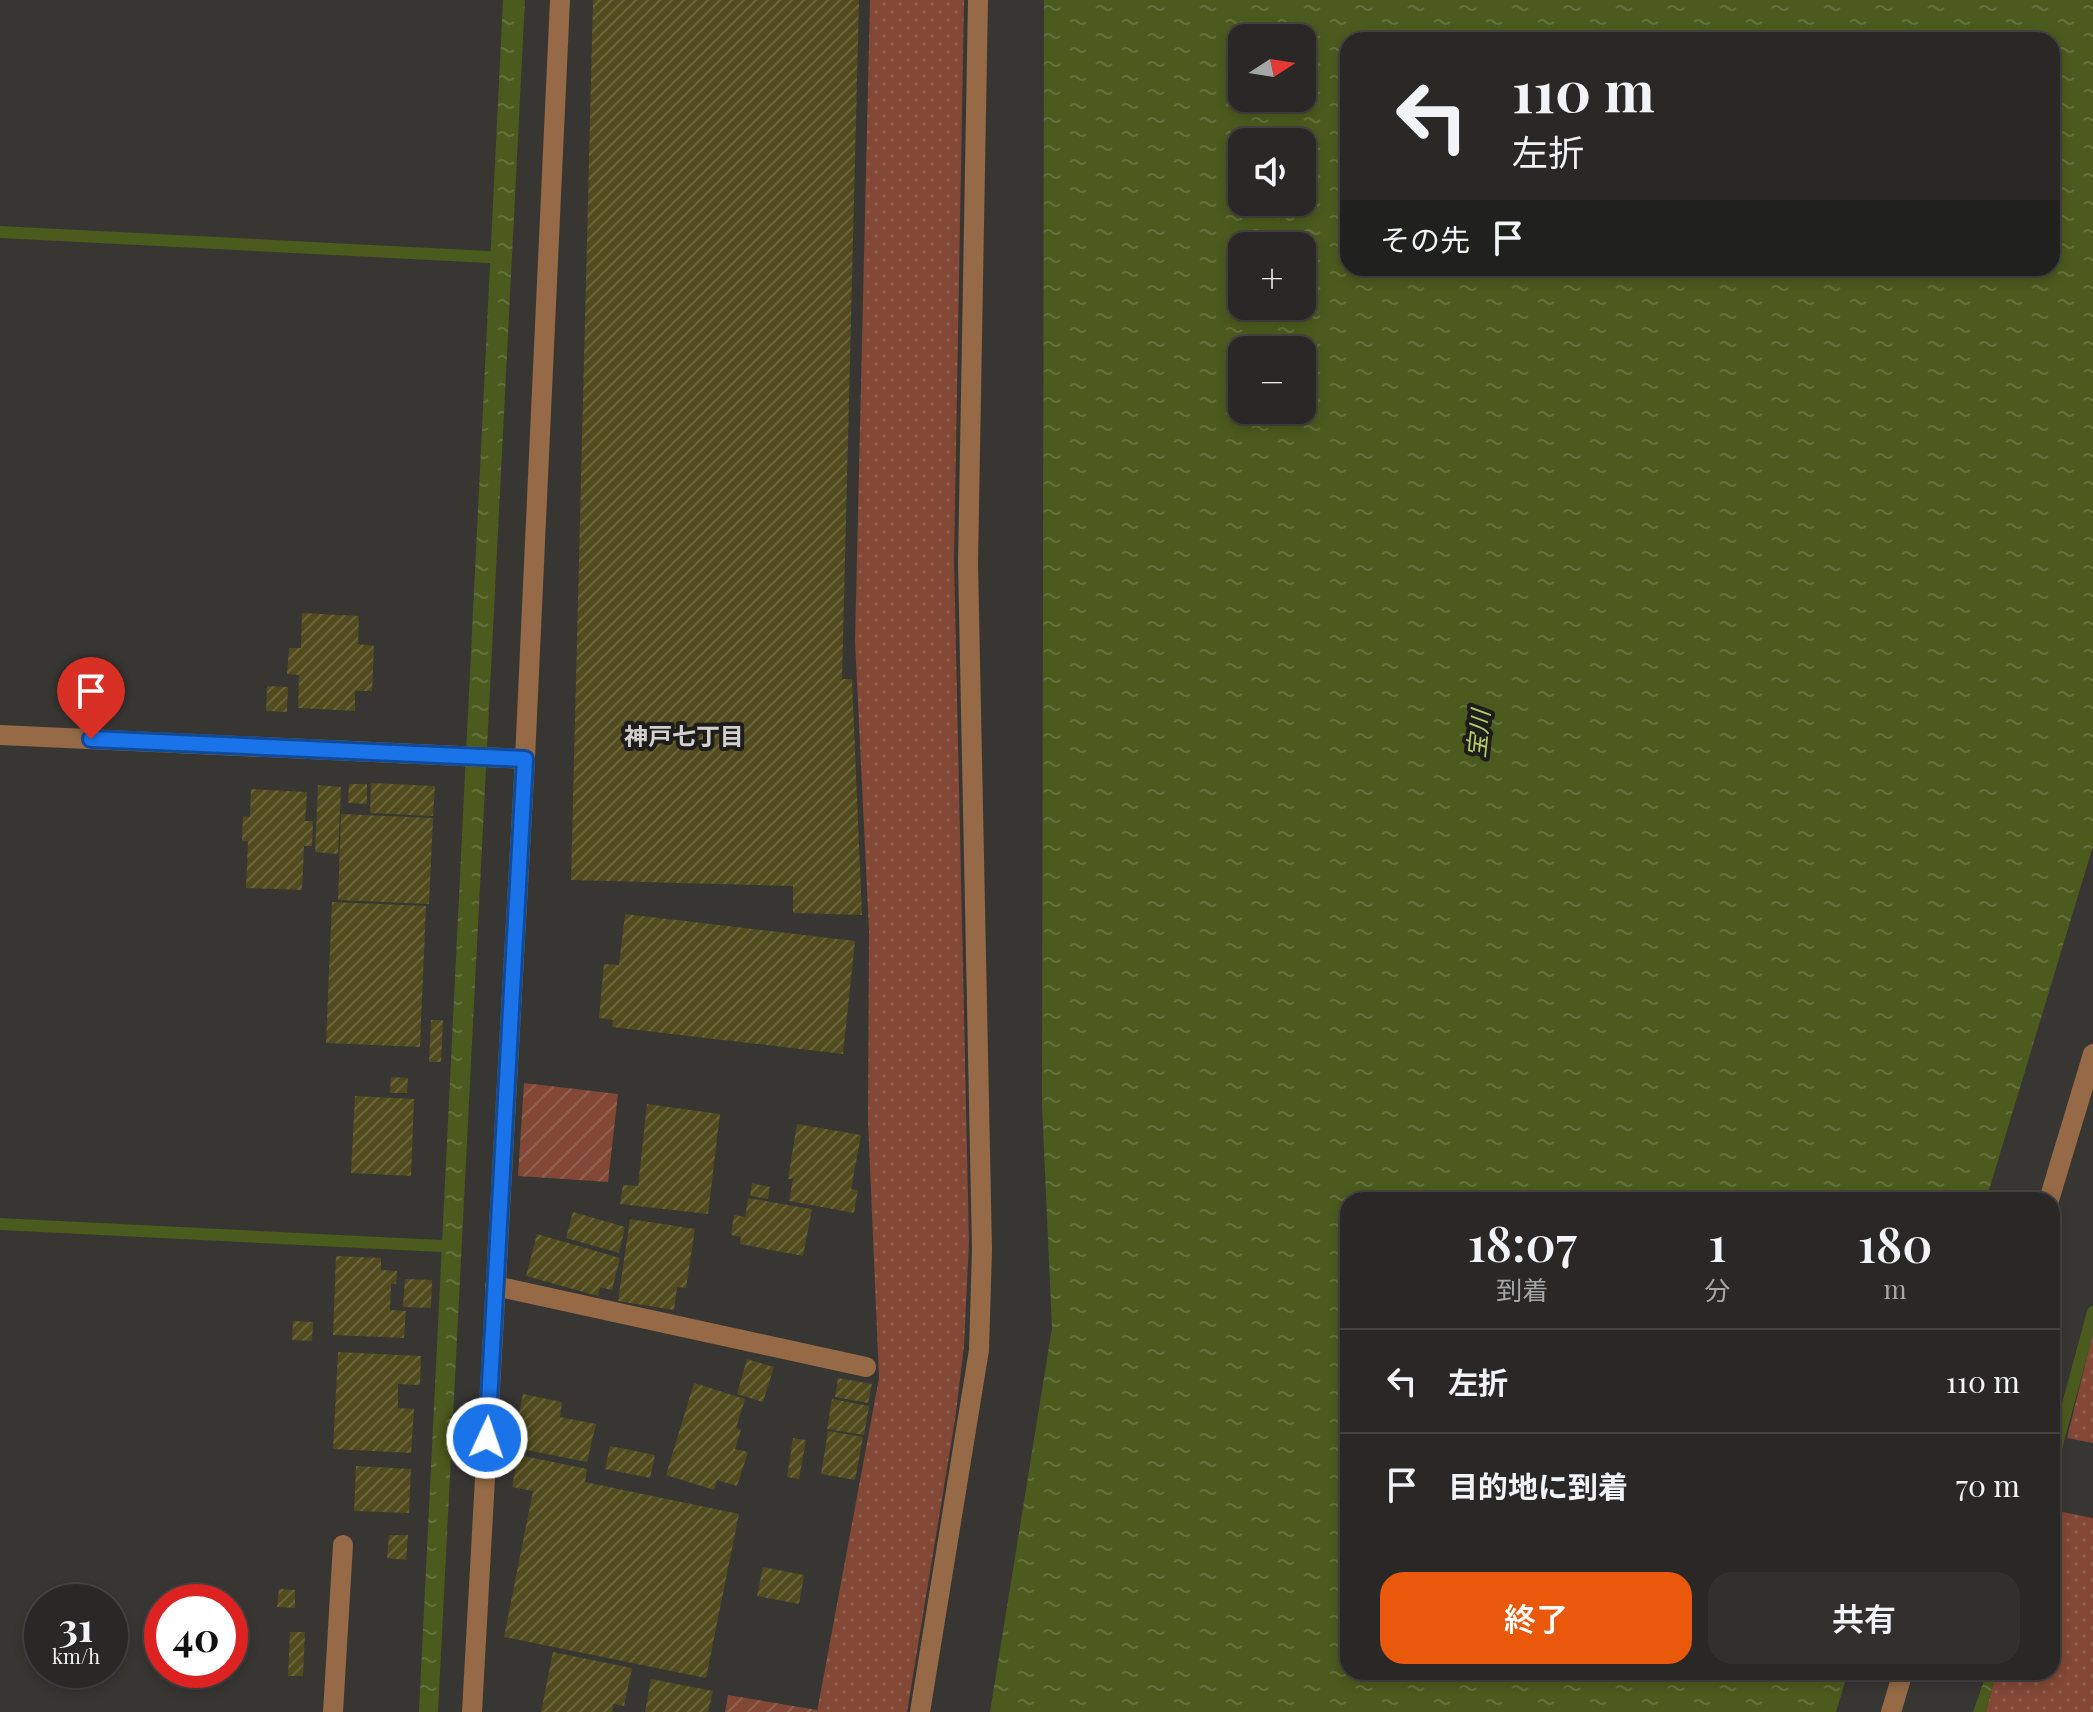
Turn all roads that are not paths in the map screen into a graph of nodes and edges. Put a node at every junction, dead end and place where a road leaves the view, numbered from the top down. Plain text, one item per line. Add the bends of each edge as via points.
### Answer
1 (560, 0) edge
2 (978, 0) edge
3 (0, 735) edge
4 (525, 759) junction
5 (2093, 1054) edge
6 (2051, 1192) edge
7 (495, 1286) junction
8 (866, 1367) dead end
9 (343, 1545) dead end
10 (1901, 1680) edge
11 (333, 1712) edge
12 (472, 1712) edge
13 (920, 1712) edge
14 (1891, 1712) edge

1 - 4 street
2 - 13 street via 968,563 982,1250 979,1350
3 - 4 street
4 - 7 street
5 - 6 street
7 - 8 street
7 - 12 street
9 - 11 street
10 - 14 street

